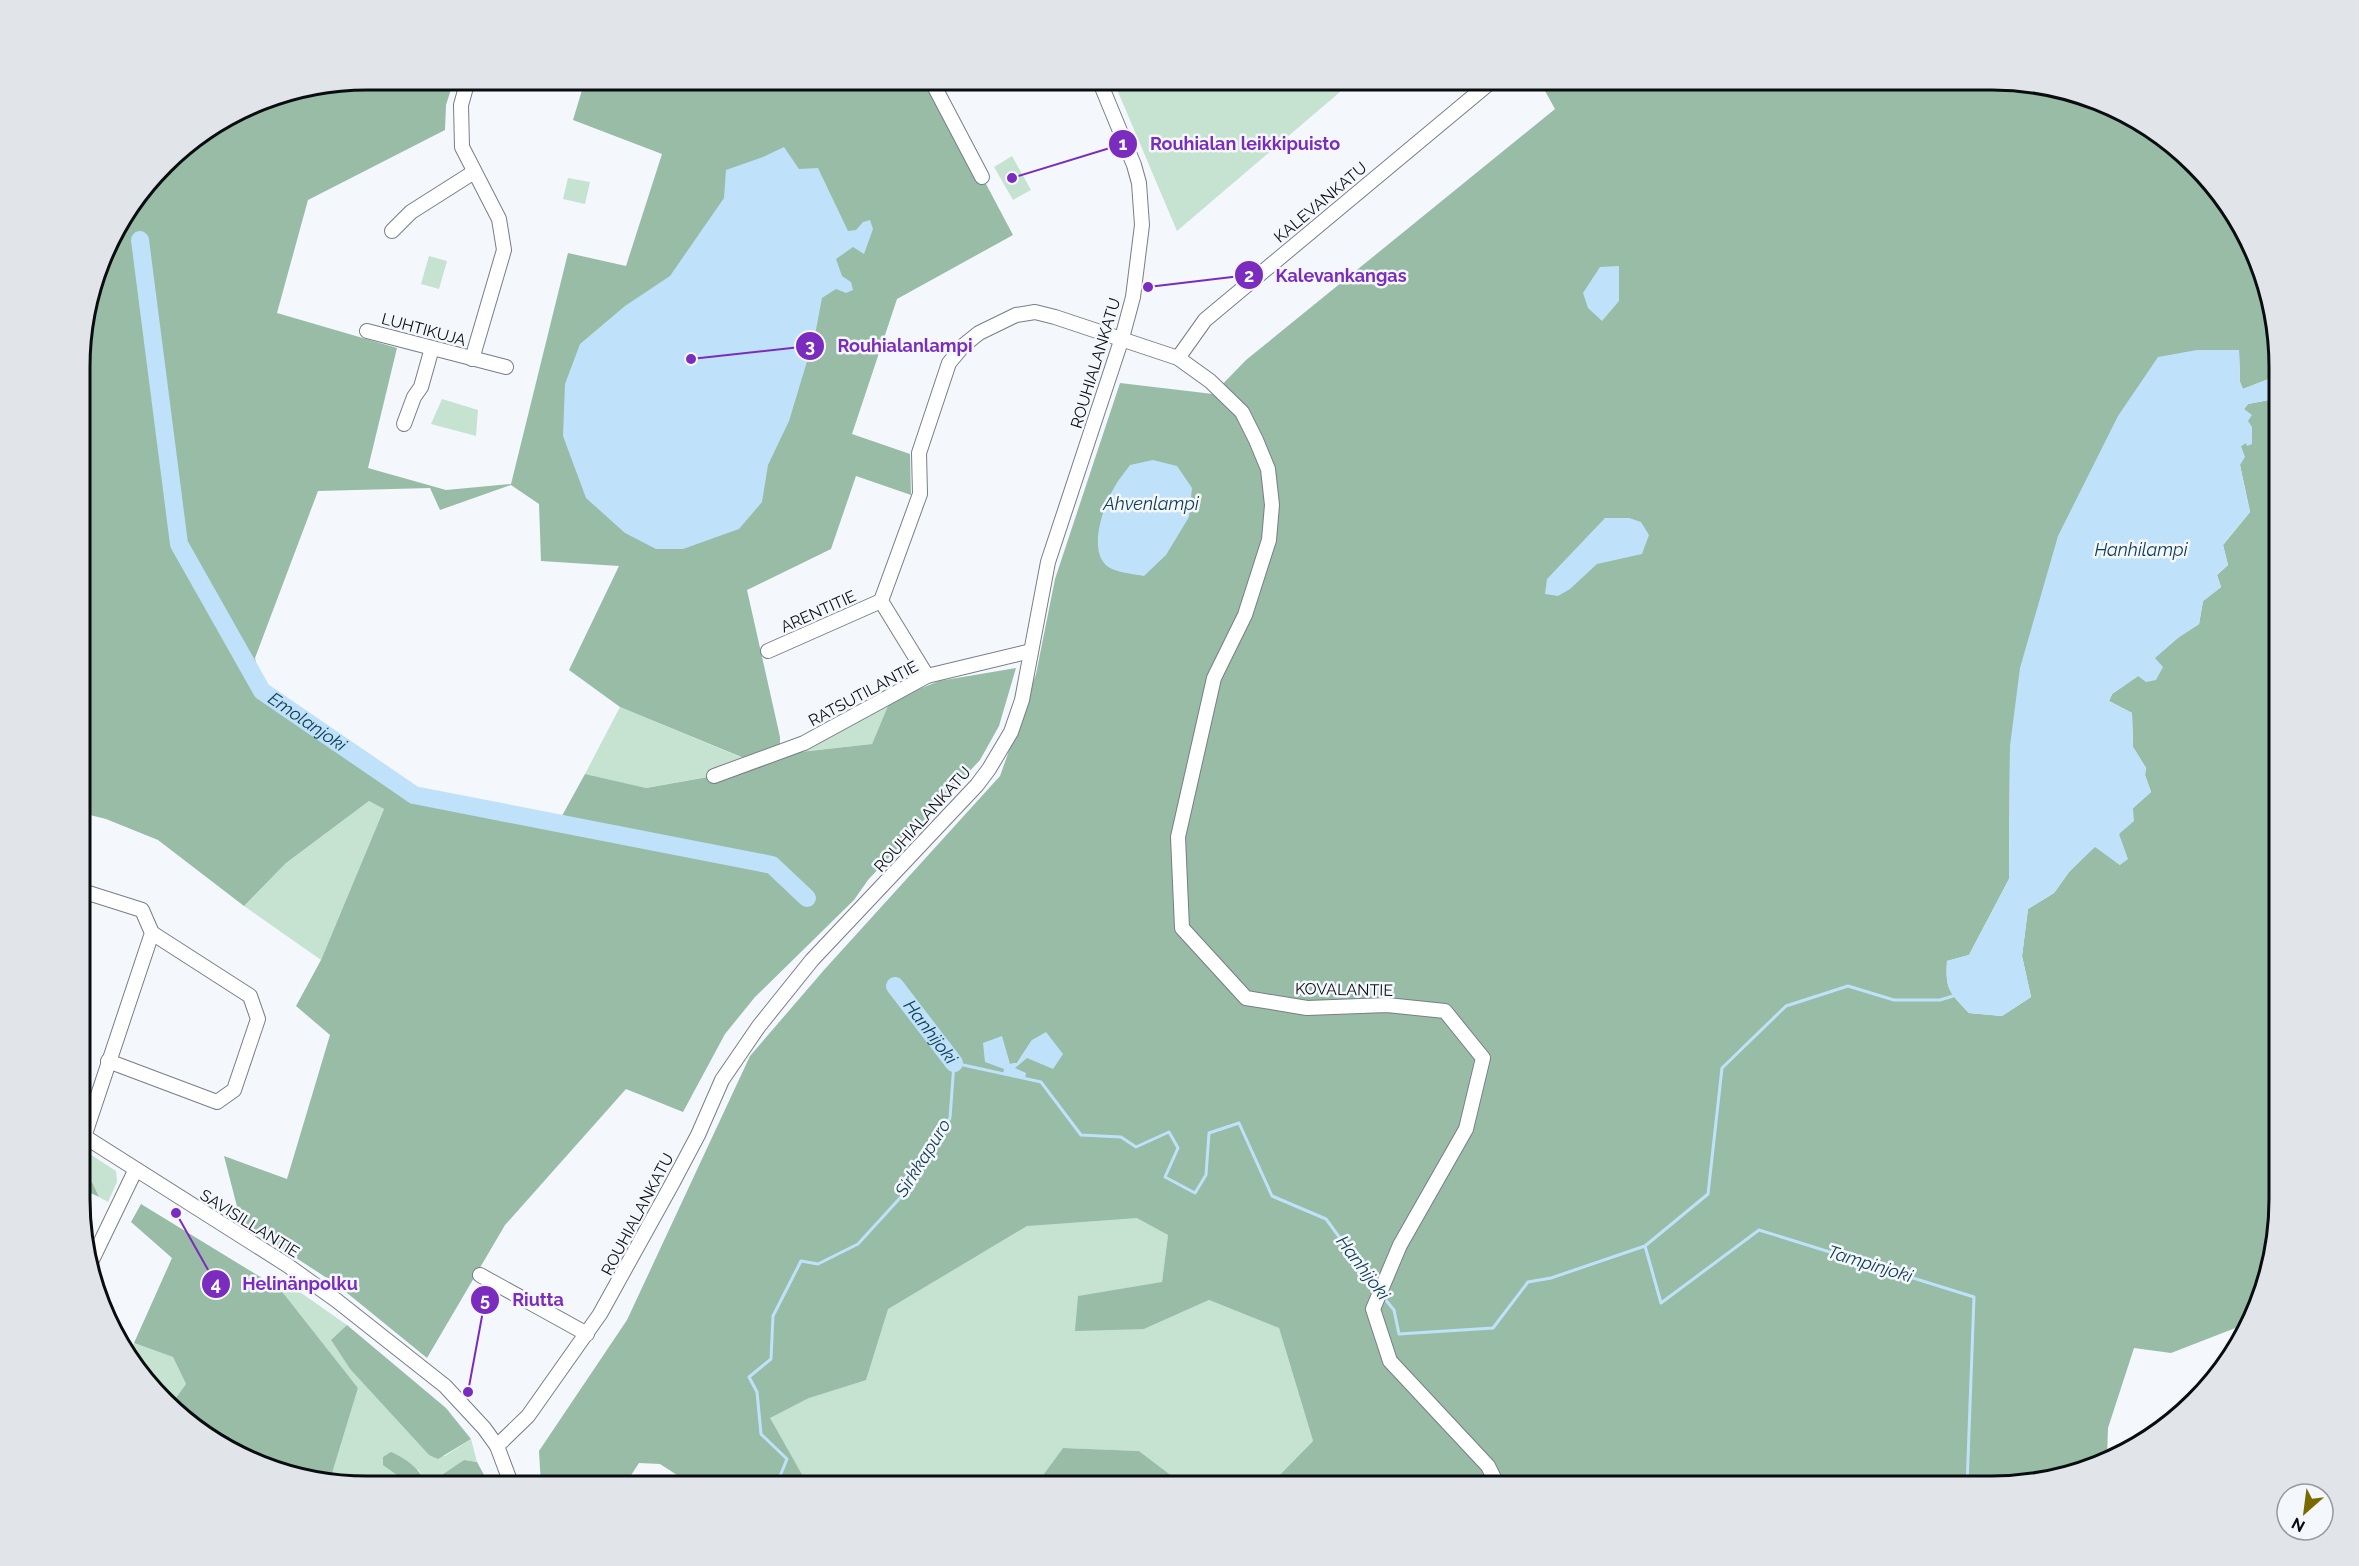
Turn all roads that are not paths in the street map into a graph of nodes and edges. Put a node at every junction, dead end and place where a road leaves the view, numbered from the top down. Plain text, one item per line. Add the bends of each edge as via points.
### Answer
1 (465, 90) edge
2 (936, 90) edge
3 (1103, 90) edge
4 (1481, 90) edge
5 (474, 172) junction
6 (982, 177) dead end
7 (392, 231) dead end
8 (367, 331) dead end
9 (1122, 338) junction
10 (432, 348) junction
11 (1178, 358) junction
12 (472, 359) junction
13 (506, 367) dead end
14 (404, 424) dead end
15 (881, 601) junction
16 (768, 651) dead end
17 (1031, 651) junction
18 (927, 676) junction
19 (714, 776) dead end
20 (90, 894) edge
21 (152, 933) junction
22 (108, 1060) junction
23 (90, 1115) edge
24 (90, 1141) edge
25 (135, 1171) junction
26 (95, 1253) edge
27 (480, 1275) dead end
28 (587, 1334) junction
29 (496, 1446) junction
30 (508, 1476) edge
31 (1493, 1476) edge

1 - 5 street via 461,105 462,147
2 - 6 street
3 - 9 street, ROUHIALANKATU via 1134,165 1142,204 1137,273
4 - 11 street, KALEVANKATU via 1205,320
5 - 7 street via 411,212
5 - 12 street via 499,219 504,250
8 - 10 street, LUHTIKUJA
9 - 11 street, KOVALANTIE
9 - 15 street, KOVALANTIE via 1035,312 1016,315 964,345 949,363 919,453 920,494
9 - 17 street, ROUHIALANKATU via 1048,562
10 - 12 street, LUHTIKUJA
10 - 14 street via 421,387
11 - 31 street, KOVALANTIE via 1210,381 1242,412 1268,469 1272,505 1269,540 1245,615 1214,678 1178,837 1182,928 1246,998 1307,1008 1387,1005 1445,1011 1483,1058 1466,1129 1400,1245 1373,1309 1390,1361
12 - 13 street, LUHTIKUJA
15 - 16 street, ARENTITIE
15 - 18 street
17 - 18 street, RATSUTILANTIE
17 - 28 street, ROUHIALANKATU via 1022,700 1011,732 989,770 812,960 742,1049 722,1080 633,1260
18 - 19 street, RATSUTILANTIE via 804,743
20 - 21 street via 142,910
21 - 22 street
21 - 22 street via 250,996 258,1019 234,1090 217,1102
22 - 23 street
24 - 25 street, SAVISILLANTIE
25 - 26 street
25 - 29 street, SAVISILLANTIE via 336,1299 445,1386
27 - 28 street
28 - 29 street, ROUHIALANKATU via 528,1416
29 - 30 street

